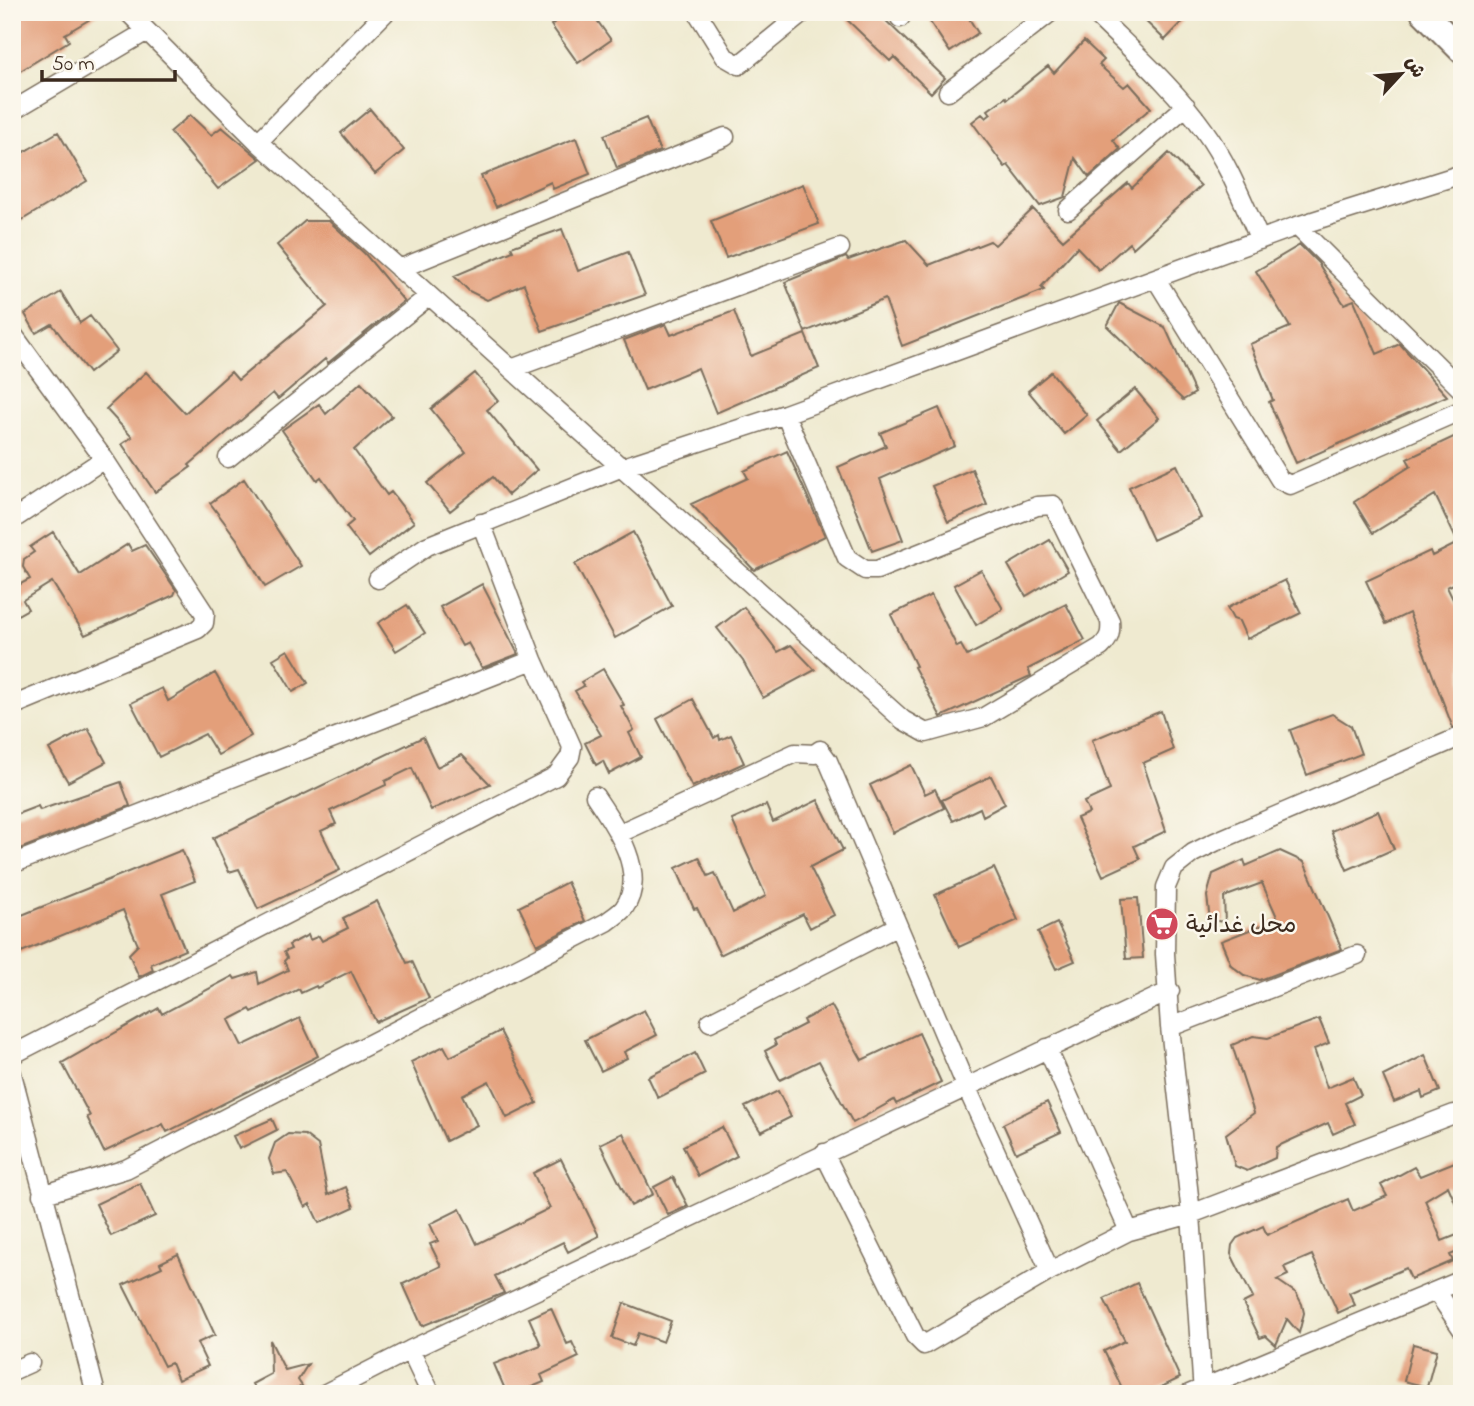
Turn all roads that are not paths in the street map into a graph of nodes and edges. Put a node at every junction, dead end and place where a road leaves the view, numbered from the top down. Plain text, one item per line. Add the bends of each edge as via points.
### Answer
1 (128, 12) edge
2 (386, 12) edge
3 (697, 12) edge
4 (804, 12) edge
5 (1051, 12) edge
6 (1093, 12) edge
7 (1423, 12) edge
8 (147, 31) junction
9 (1462, 51) edge
10 (948, 92) dead end
11 (1186, 106) junction
12 (12, 111) edge
13 (725, 137) dead end
14 (258, 142) junction
15 (1462, 174) edge
16 (1068, 210) dead end
17 (1297, 226) junction
18 (1260, 240) junction
19 (840, 248) dead end
20 (399, 269) junction
21 (1156, 279) junction
22 (429, 296) junction
23 (12, 332) edge
24 (511, 369) junction
25 (1462, 390) edge
26 (1462, 410) edge
27 (785, 414) junction
28 (228, 458) dead end
29 (104, 459) junction
30 (620, 468) junction
31 (12, 520) edge
32 (481, 523) junction
33 (378, 579) dead end
34 (533, 660) junction
35 (12, 706) edge
36 (1462, 736) edge
37 (595, 796) dead end
38 (620, 833) junction
39 (12, 864) edge
40 (898, 926) junction
41 (1357, 955) dead end
42 (1170, 991) junction
43 (710, 1022) dead end
44 (1170, 1027) junction
45 (1047, 1048) junction
46 (12, 1055) edge
47 (12, 1074) edge
48 (966, 1086) junction
49 (1454, 1114) dead end
50 (824, 1153) junction
51 (42, 1195) junction
52 (1191, 1214) junction
53 (1129, 1231) junction
54 (1051, 1271) junction
55 (1462, 1280) edge
56 (1437, 1292) junction
57 (1462, 1329) edge
58 (410, 1350) junction
59 (30, 1363) dead end
60 (12, 1371) edge
61 (1198, 1392) edge
62 (96, 1394) edge
63 (324, 1394) edge
64 (431, 1394) edge

1 - 8 street
2 - 14 street
3 - 4 street via 725,57 739,65
5 - 10 street
6 - 11 street
7 - 9 street
8 - 12 street
8 - 14 street
11 - 16 street
11 - 18 street via 1219,153
13 - 20 street
14 - 20 street
15 - 17 street
17 - 18 street
17 - 25 street
18 - 21 street
19 - 24 street
20 - 22 street
21 - 26 street via 1280,480 1290,485
21 - 27 street
22 - 24 street
22 - 28 street
23 - 29 street
24 - 30 street
27 - 30 street
27 - 30 street via 855,566 877,570 1037,506 1053,505 1110,621 1108,639 984,717 926,733 903,720
29 - 31 street
29 - 35 street via 200,603 204,623
30 - 32 street
32 - 33 street via 427,546
32 - 34 street
34 - 39 street
34 - 46 street via 572,747 556,776
36 - 42 street via 1215,842 1174,868 1166,887 1165,954
37 - 38 street
38 - 40 street via 795,752 815,754 820,750
38 - 51 street via 630,864 631,890 624,907 607,922 126,1169
40 - 43 street
40 - 48 street
41 - 44 street
42 - 44 street
42 - 45 street
44 - 52 street
45 - 48 street
45 - 53 street
47 - 51 street
48 - 50 street
48 - 54 street
49 - 52 street
50 - 54 street via 915,1336 924,1345
50 - 58 street
51 - 62 street
52 - 53 street
52 - 61 street
53 - 54 street
55 - 56 street
56 - 57 street
56 - 61 street
58 - 63 street
58 - 64 street
59 - 60 street

